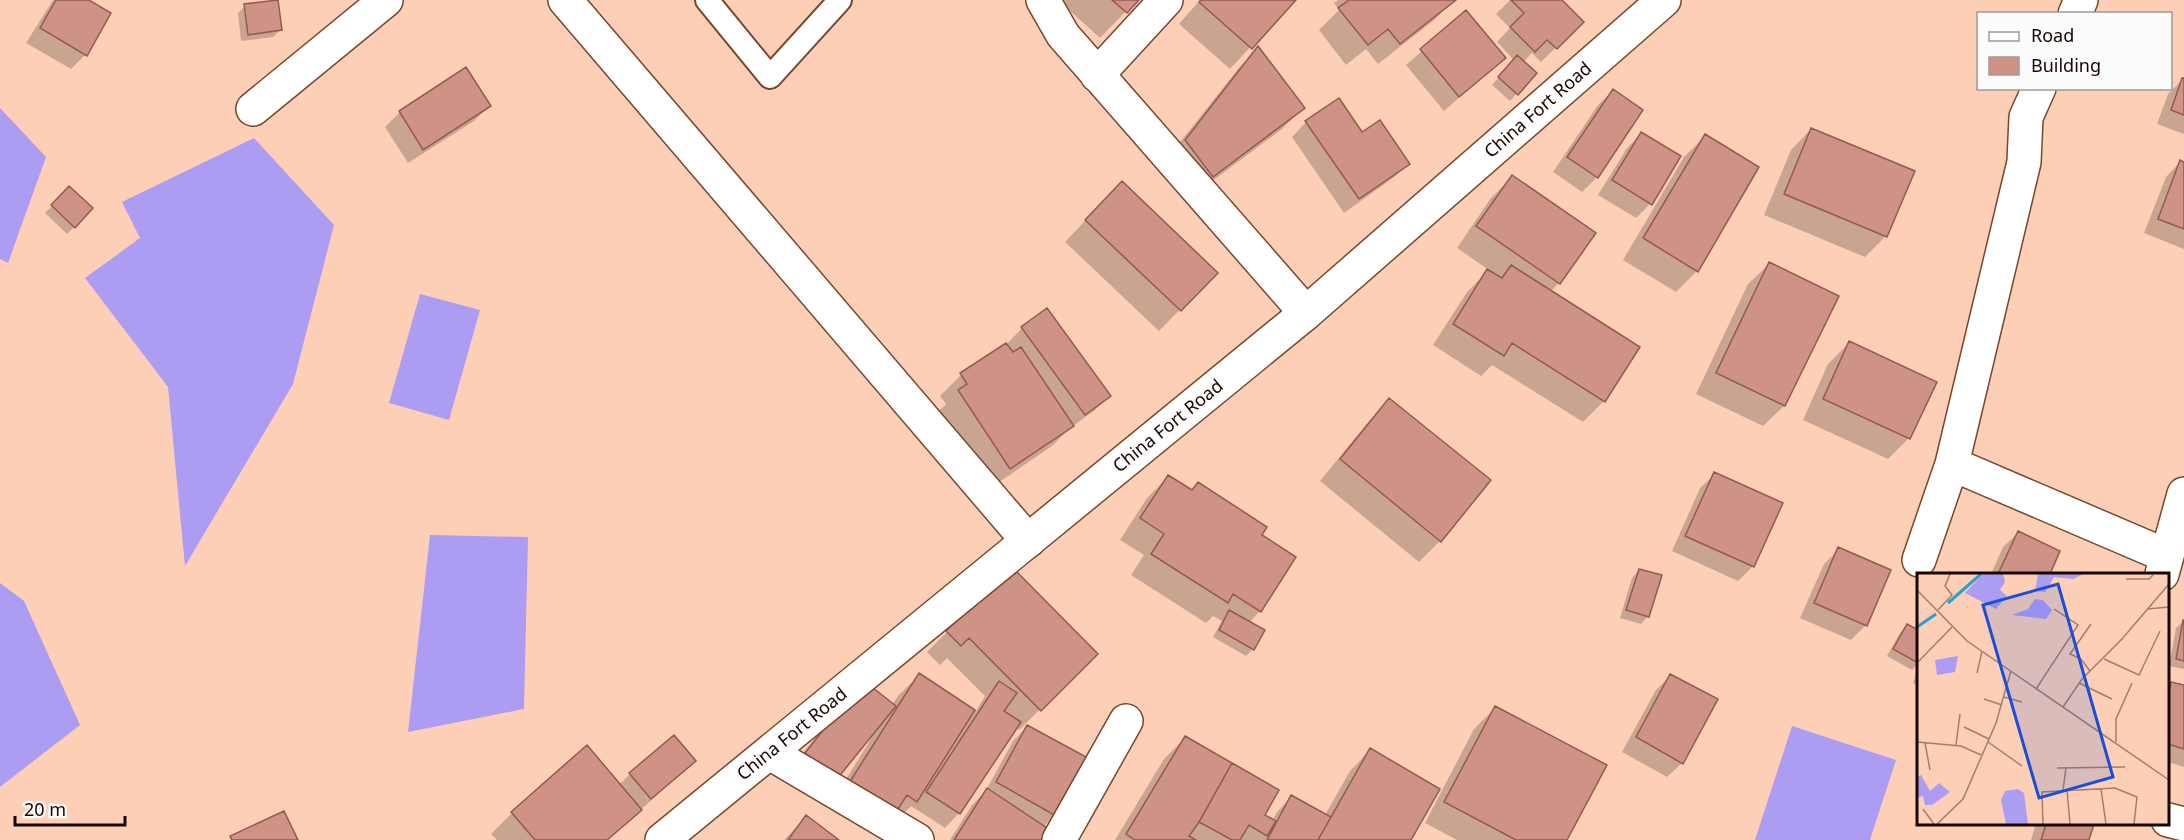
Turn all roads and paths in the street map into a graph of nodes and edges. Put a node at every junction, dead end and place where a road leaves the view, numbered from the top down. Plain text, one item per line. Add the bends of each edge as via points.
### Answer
1 (386, 0) edge
2 (565, 0) edge
3 (707, 0) edge
4 (840, 0) edge
5 (1043, 0) edge
6 (1166, 0) edge
7 (1664, 0) edge
8 (1097, 75) junction
9 (2038, 90) edge
10 (253, 109) dead end
11 (1306, 312) junction
12 (1952, 464) junction
13 (2182, 514) edge
14 (1028, 541) junction
15 (1919, 560) dead end
16 (2164, 565) edge
17 (1126, 721) dead end
18 (770, 753) junction
19 (2169, 820) edge
20 (2184, 824) edge
21 (662, 840) edge
22 (917, 840) edge
23 (1059, 840) edge

1 - 10 street
2 - 14 street
3 - 4 lane via 770,78
5 - 8 street via 1063,35
6 - 8 street
7 - 11 street, China Fort Road
8 - 11 street
9 - 12 street via 2026,117 2024,162
11 - 14 street, China Fort Road
12 - 15 street
12 - 16 street
13 - 16 street
14 - 18 street, China Fort Road
17 - 23 street
18 - 21 street, China Fort Road
18 - 22 street
19 - 20 street

